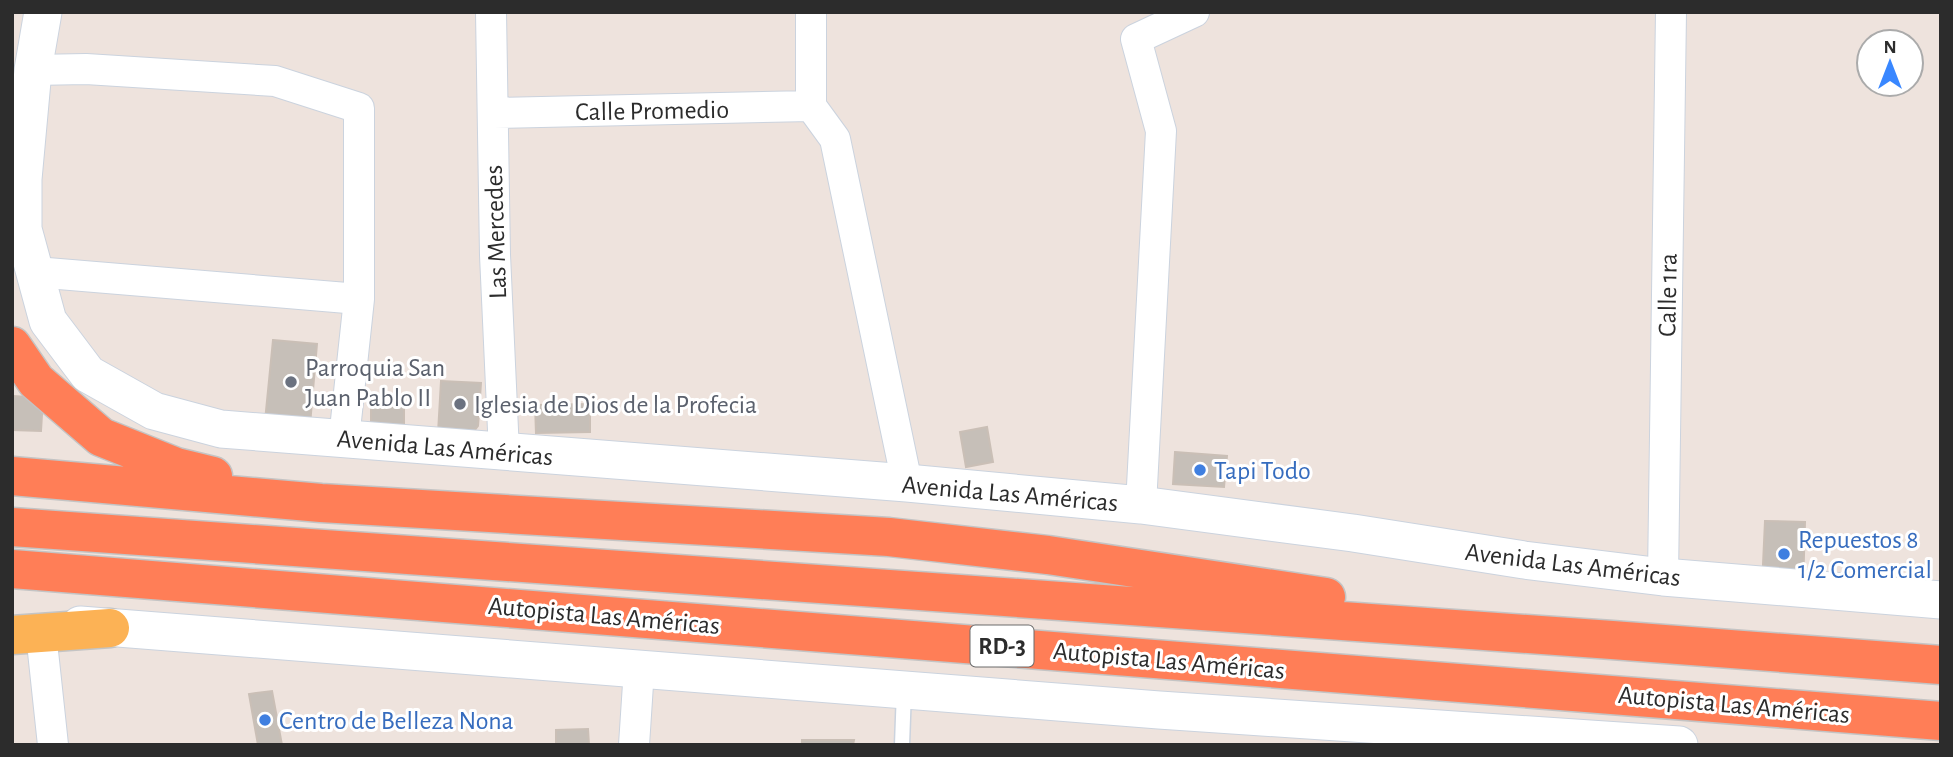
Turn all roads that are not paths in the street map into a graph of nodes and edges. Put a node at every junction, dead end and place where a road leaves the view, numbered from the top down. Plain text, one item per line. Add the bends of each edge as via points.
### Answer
1 (43, 12) edge
2 (492, 12) edge
3 (811, 12) edge
4 (1194, 12) edge
5 (1671, 12) edge
6 (33, 70) junction
7 (811, 106) junction
8 (493, 113) junction
9 (35, 272) junction
10 (359, 299) junction
11 (12, 346) edge
12 (345, 439) junction
13 (504, 452) junction
14 (12, 477) edge
15 (907, 483) junction
16 (321, 503) junction
17 (1141, 505) junction
18 (12, 527) edge
19 (12, 569) edge
20 (1664, 577) junction
21 (1941, 600) edge
22 (110, 628) joint
23 (22, 629) edge
24 (1612, 640) junction
25 (1941, 665) edge
26 (639, 669) junction
27 (904, 690) junction
28 (1941, 721) edge
29 (53, 745) edge
30 (634, 745) edge
31 (902, 745) edge
32 (1679, 745) edge

1 - 6 street
2 - 8 street, Las Mercedes
3 - 7 street
4 - 17 street via 1136,39 1161,131
5 - 20 street, Calle 1ra
6 - 9 street via 23,229
6 - 10 street via 275,81 359,108
7 - 8 street, Calle Promedio
7 - 15 street via 835,139
8 - 13 street, Las Mercedes
9 - 10 street
9 - 12 street, Avenida Las Américas via 48,321 88,374 154,411 221,429
10 - 12 street
11 - 16 highway via 36,381 102,437 176,467
12 - 13 street, Avenida Las Américas
13 - 15 street, Avenida Las Américas
14 - 16 highway
15 - 17 street, Avenida Las Américas
16 - 24 highway via 889,537 1048,555
17 - 20 street, Avenida Las Américas
18 - 24 highway, Autopista Las Américas / RD-3
19 - 28 highway, Autopista Las Américas / RD-3
20 - 21 street, Avenida Las Américas
22 - 23 main road
22 - 26 street
23 - 29 street
24 - 25 highway, Autopista Las Américas / RD-3
26 - 27 street
26 - 30 street
27 - 31 lane
27 - 32 street

